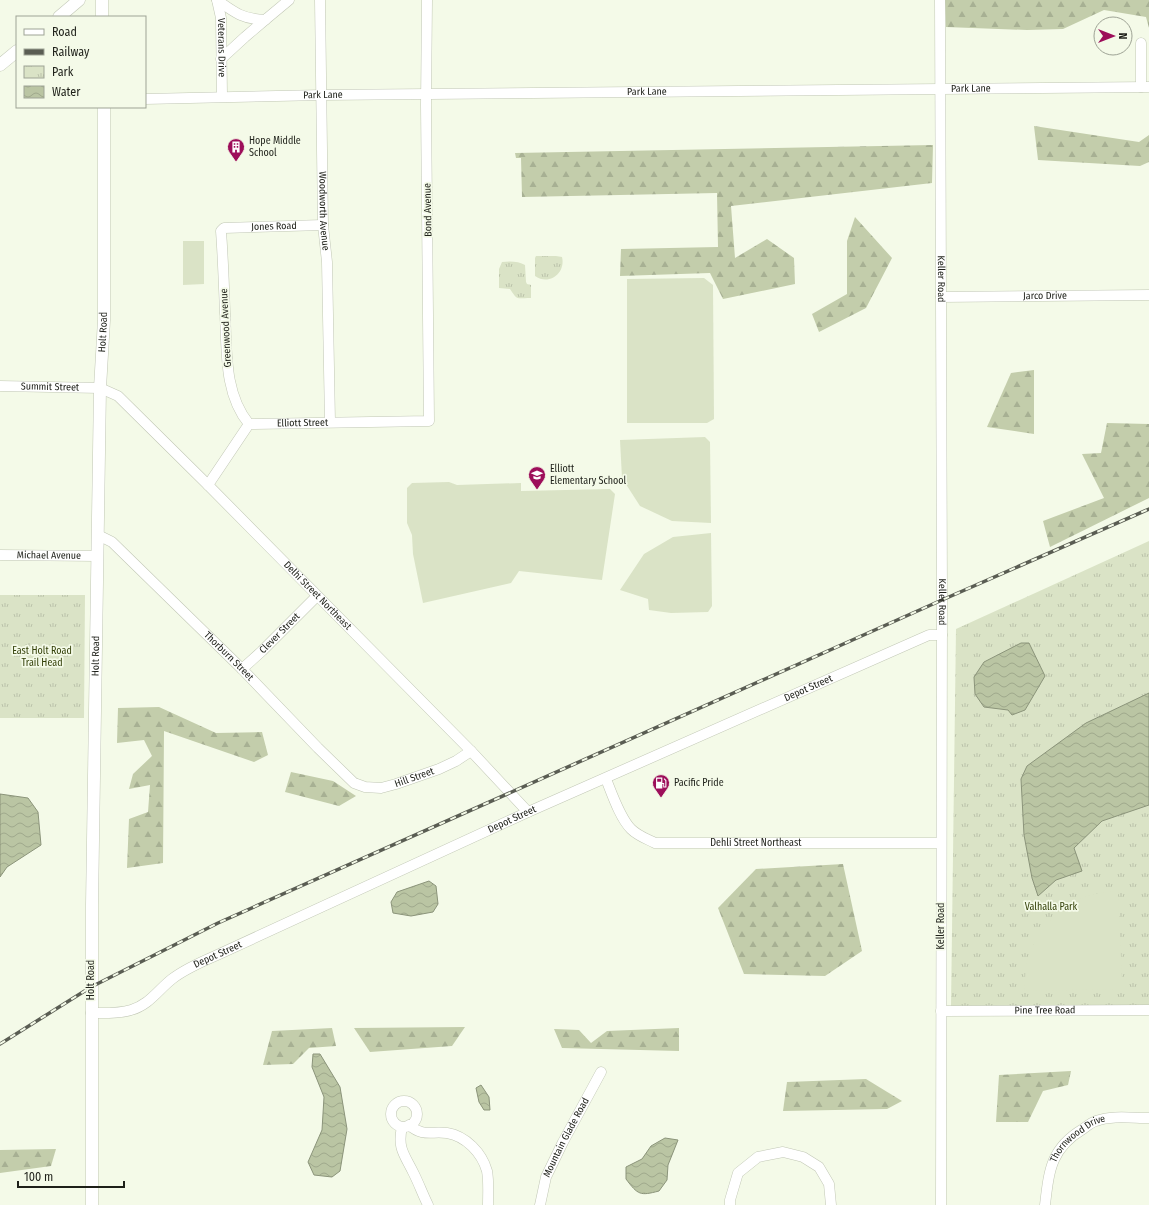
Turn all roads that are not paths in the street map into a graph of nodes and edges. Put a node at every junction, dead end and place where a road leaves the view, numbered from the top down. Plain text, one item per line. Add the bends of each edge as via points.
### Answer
1 (79, 0) edge
2 (102, 0) edge
3 (217, 0) edge
4 (289, 0) edge
5 (320, 0) edge
6 (427, 0) edge
7 (940, 0) edge
8 (60, 16) edge
9 (102, 16) edge
10 (265, 20) junction
11 (1140, 43) dead end
12 (16, 52) edge
13 (221, 59) junction
14 (0, 65) edge
15 (1145, 87) edge
16 (940, 90) junction
17 (426, 94) junction
18 (322, 95) junction
19 (222, 96) junction
20 (146, 99) edge
21 (104, 108) edge
22 (323, 225) junction
23 (224, 228) joint
24 (1149, 295) edge
25 (942, 297) junction
26 (0, 386) edge
27 (100, 388) junction
28 (429, 421) joint
29 (330, 422) junction
30 (249, 424) junction
31 (208, 485) junction
32 (98, 535) junction
33 (0, 556) edge
34 (97, 556) junction
35 (317, 596) junction
36 (942, 635) junction
37 (242, 669) junction
38 (471, 751) junction
39 (606, 779) junction
40 (354, 783) joint
41 (528, 812) junction
42 (941, 843) junction
43 (1149, 1010) edge
44 (941, 1011) junction
45 (91, 1013) junction
46 (601, 1072) dead end
47 (1149, 1118) edge
48 (92, 1205) edge
49 (428, 1205) edge
50 (488, 1205) edge
51 (540, 1205) edge
52 (730, 1205) edge
53 (831, 1205) edge
54 (941, 1205) edge
55 (1045, 1205) edge

1 - 8 main road
2 - 9 main road
3 - 10 street via 242,16
3 - 13 street, Veterans Drive via 221,18
4 - 10 street
5 - 18 street, Woodworth Avenue
6 - 17 street, Bond Avenue
7 - 16 street, Keller Road
10 - 13 street
11 - 15 street
12 - 14 main road
13 - 19 street, Veterans Drive
15 - 16 street, Park Lane
16 - 17 street, Park Lane
16 - 25 street, Keller Road
17 - 18 street, Park Lane
17 - 28 street, Bond Avenue
18 - 19 street, Park Lane
18 - 22 street, Woodworth Avenue
19 - 20 street, Park Lane
21 - 27 main road, Holt Road via 104,320
22 - 23 street, Jones Road
22 - 29 street, Woodworth Avenue via 327,262
23 - 30 street, Greenwood Avenue via 221,231 228,372 236,403
24 - 25 street, Jarco Drive
25 - 36 street, Keller Road
26 - 27 street, Summit Street
27 - 31 street, Delhi Street Northeast via 118,396
27 - 32 main road, Holt Road
28 - 29 street, Elliott Street
29 - 30 street, Elliott Street
30 - 31 street
31 - 35 street, Delhi Street Northeast
32 - 34 main road, Holt Road
32 - 37 street, Thorburn Street via 112,542
33 - 34 street, Michael Avenue
34 - 45 main road, Holt Road
35 - 37 street, Clever Street
35 - 38 street, Delhi Street Northeast
36 - 39 street, Depot Street via 929,635
36 - 42 street, Keller Road
37 - 40 street, Thorburn Street
38 - 40 street, Hill Street via 440,769 396,784 381,788
38 - 41 street, Delhi Street Northeast
39 - 41 street, Depot Street
39 - 42 street, Dehli Street Northeast via 623,818 631,829 642,838 656,842
41 - 45 street, Depot Street via 194,966 171,980 146,1003 132,1010 122,1013
42 - 44 street, Keller Road
43 - 44 street, Pine Tree Road
44 - 54 street, Keller Road
45 - 48 main road, Holt Road
46 - 51 street, Mountain Glade Road via 546,1177
47 - 55 street, Thornwood Drive via 1110,1118 1096,1121 1063,1142 1050,1170
49 - 50 street via 405,1159 401,1141 406,1126 418,1132 447,1133 459,1137 476,1150 487,1172
52 - 53 street via 738,1173 758,1157 783,1152 803,1157 819,1167 829,1184

